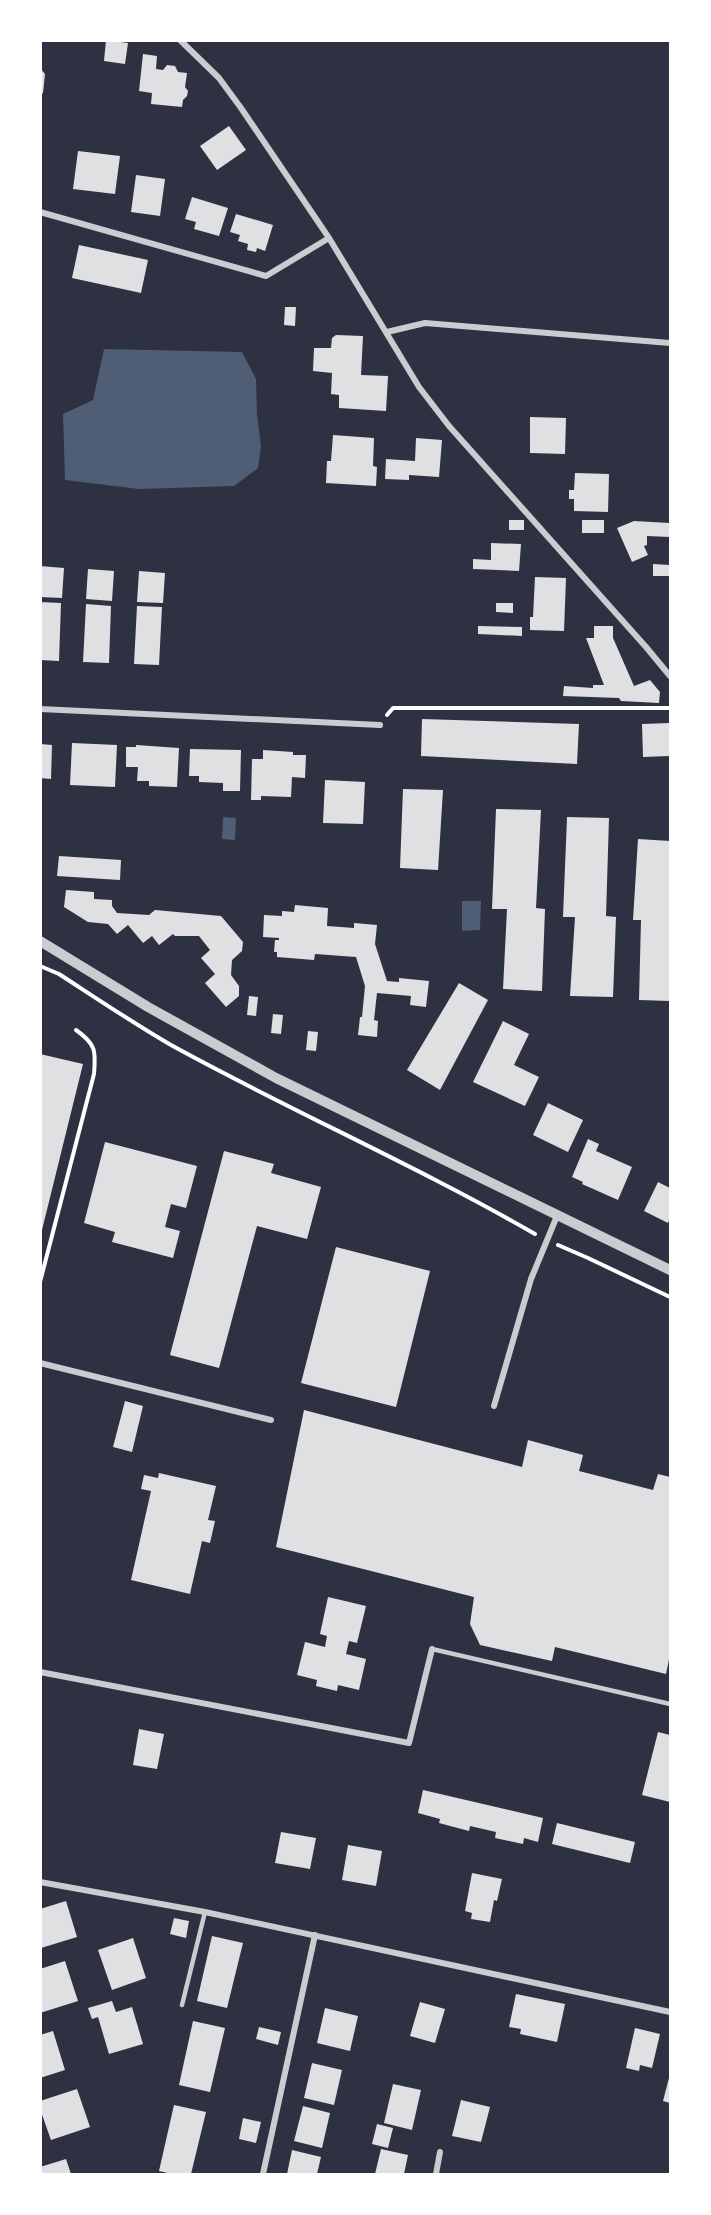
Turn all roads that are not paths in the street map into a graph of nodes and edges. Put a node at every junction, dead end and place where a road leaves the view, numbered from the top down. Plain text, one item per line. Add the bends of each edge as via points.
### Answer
1 (180, 40) edge
2 (40, 212) edge
3 (329, 238) junction
4 (387, 332) junction
5 (670, 343) edge
6 (670, 676) edge
7 (40, 709) edge
8 (380, 725) road end
9 (40, 941) edge
10 (557, 1216) junction
11 (670, 1270) edge
12 (40, 1363) edge
13 (494, 1406) dead end
14 (271, 1420) dead end
15 (432, 1649) joint
16 (40, 1672) edge
17 (670, 1704) edge
18 (40, 1882) edge
19 (205, 1912) junction
20 (315, 1935) junction
21 (182, 2005) dead end
22 (670, 2013) edge
23 (440, 2152) dead end
24 (263, 2175) edge
25 (436, 2175) edge

1 - 3 street via 219,78
2 - 3 street via 266,276
3 - 4 street
4 - 5 street via 424,323
4 - 6 street via 419,387 449,426
7 - 8 street
9 - 10 street via 219,1048
10 - 11 street
10 - 13 street via 531,1279
12 - 14 street
15 - 16 street via 409,1743
15 - 17 lane
18 - 19 street
19 - 20 street
19 - 21 lane
20 - 22 street
20 - 24 street
23 - 25 street

